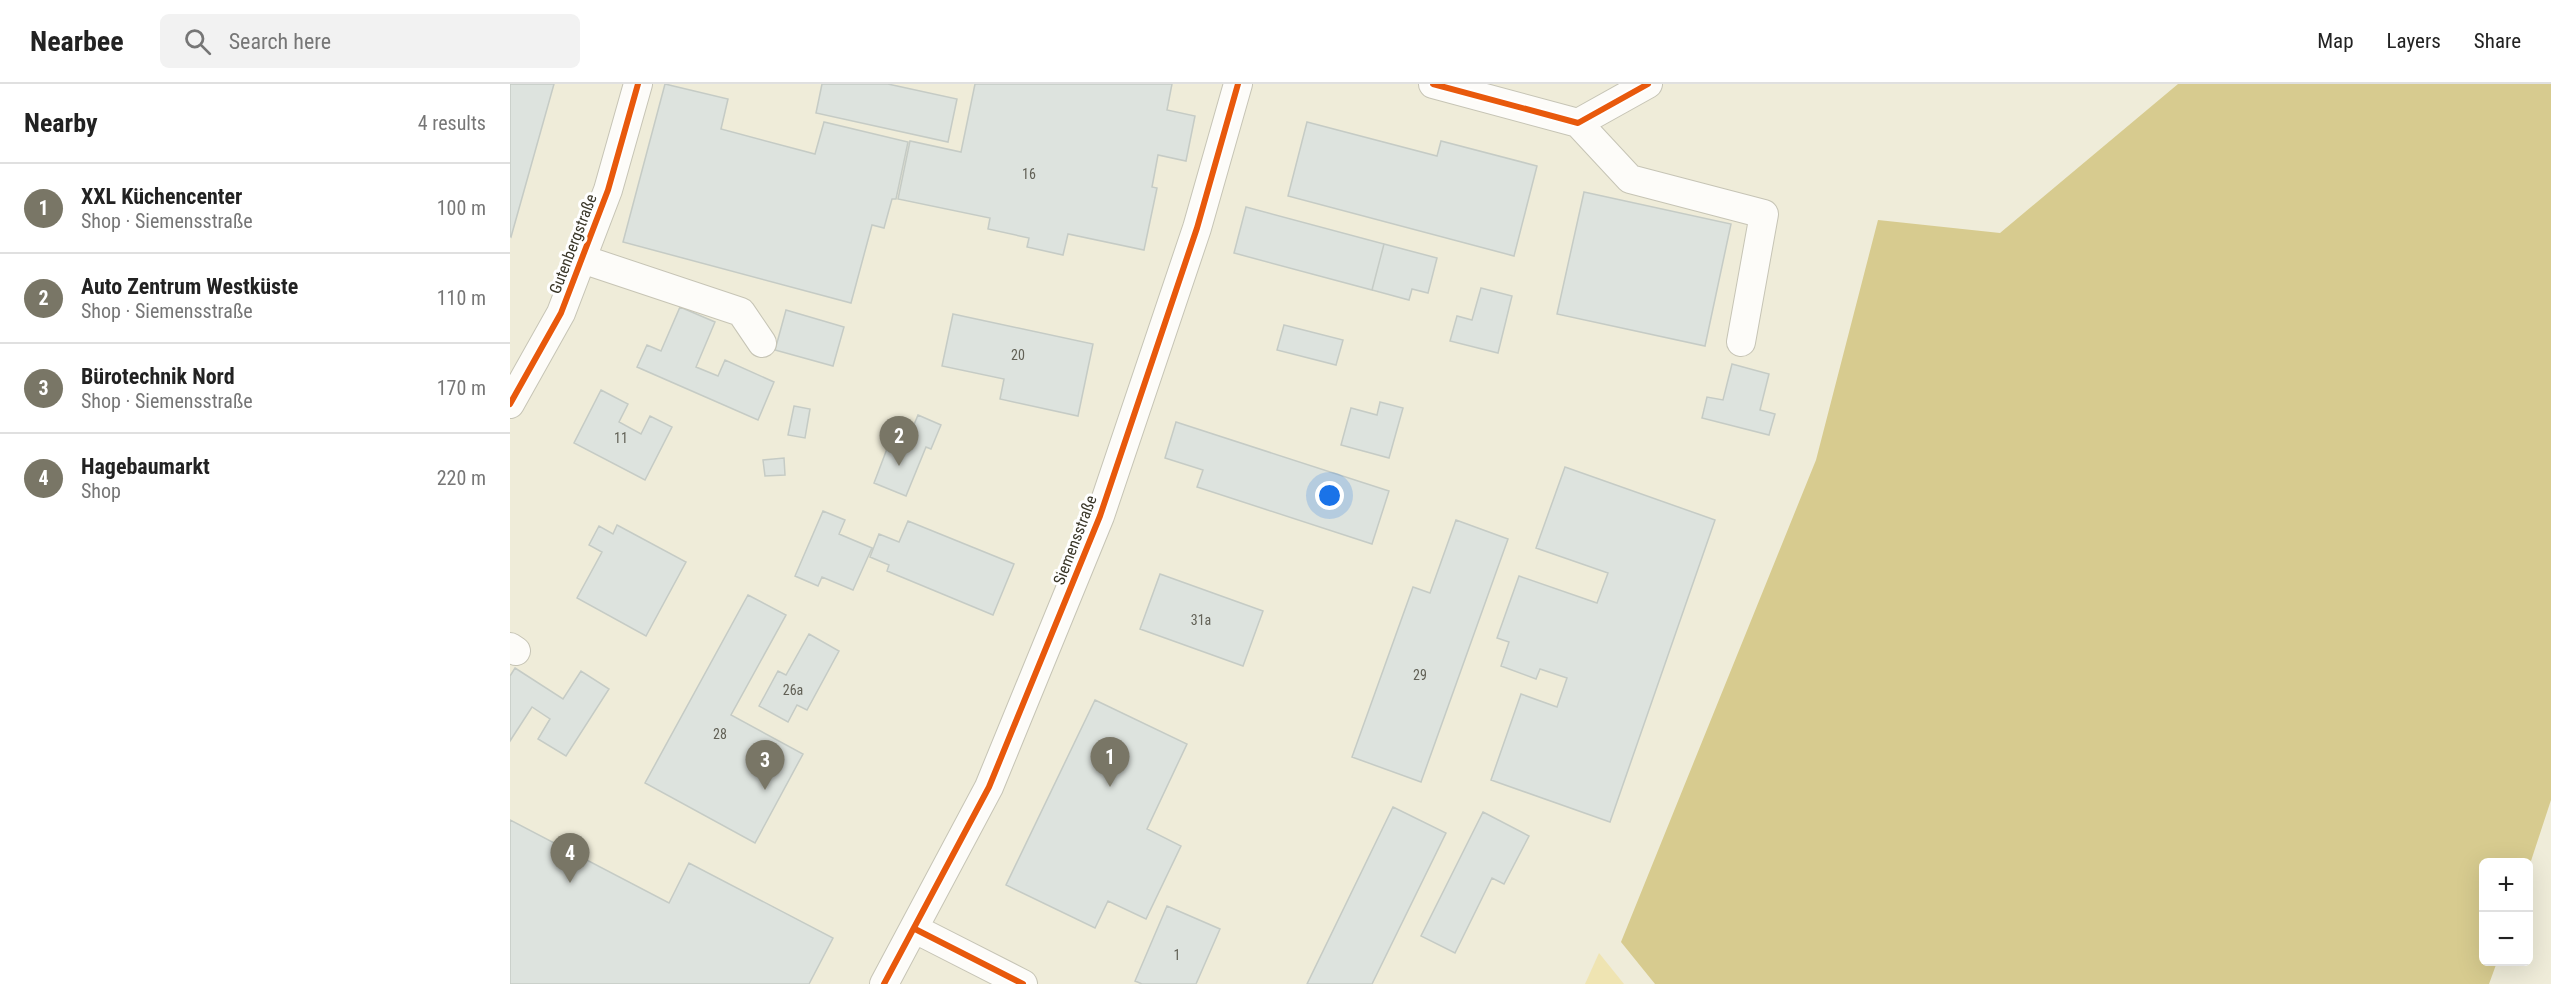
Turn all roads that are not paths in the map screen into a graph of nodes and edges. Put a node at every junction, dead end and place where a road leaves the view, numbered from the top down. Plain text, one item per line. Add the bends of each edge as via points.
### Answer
1 (638, 84) edge
2 (1238, 84) edge
3 (1433, 84) edge
4 (1648, 84) edge
5 (1578, 123) junction
6 (582, 259) junction
7 (1741, 342) dead end
8 (762, 343) dead end
9 (510, 404) edge
10 (915, 929) junction
11 (884, 984) edge
12 (1023, 984) edge

1 - 6 street, Gutenbergstraße via 609,190
2 - 10 street, Siemensstraße via 1197,228 1100,516 989,786
3 - 5 street
4 - 5 street
5 - 7 street via 1630,179 1764,214
6 - 8 street via 741,312
6 - 9 street, Gutenbergstraße via 561,313
10 - 11 street, Siemensstraße
10 - 12 street

